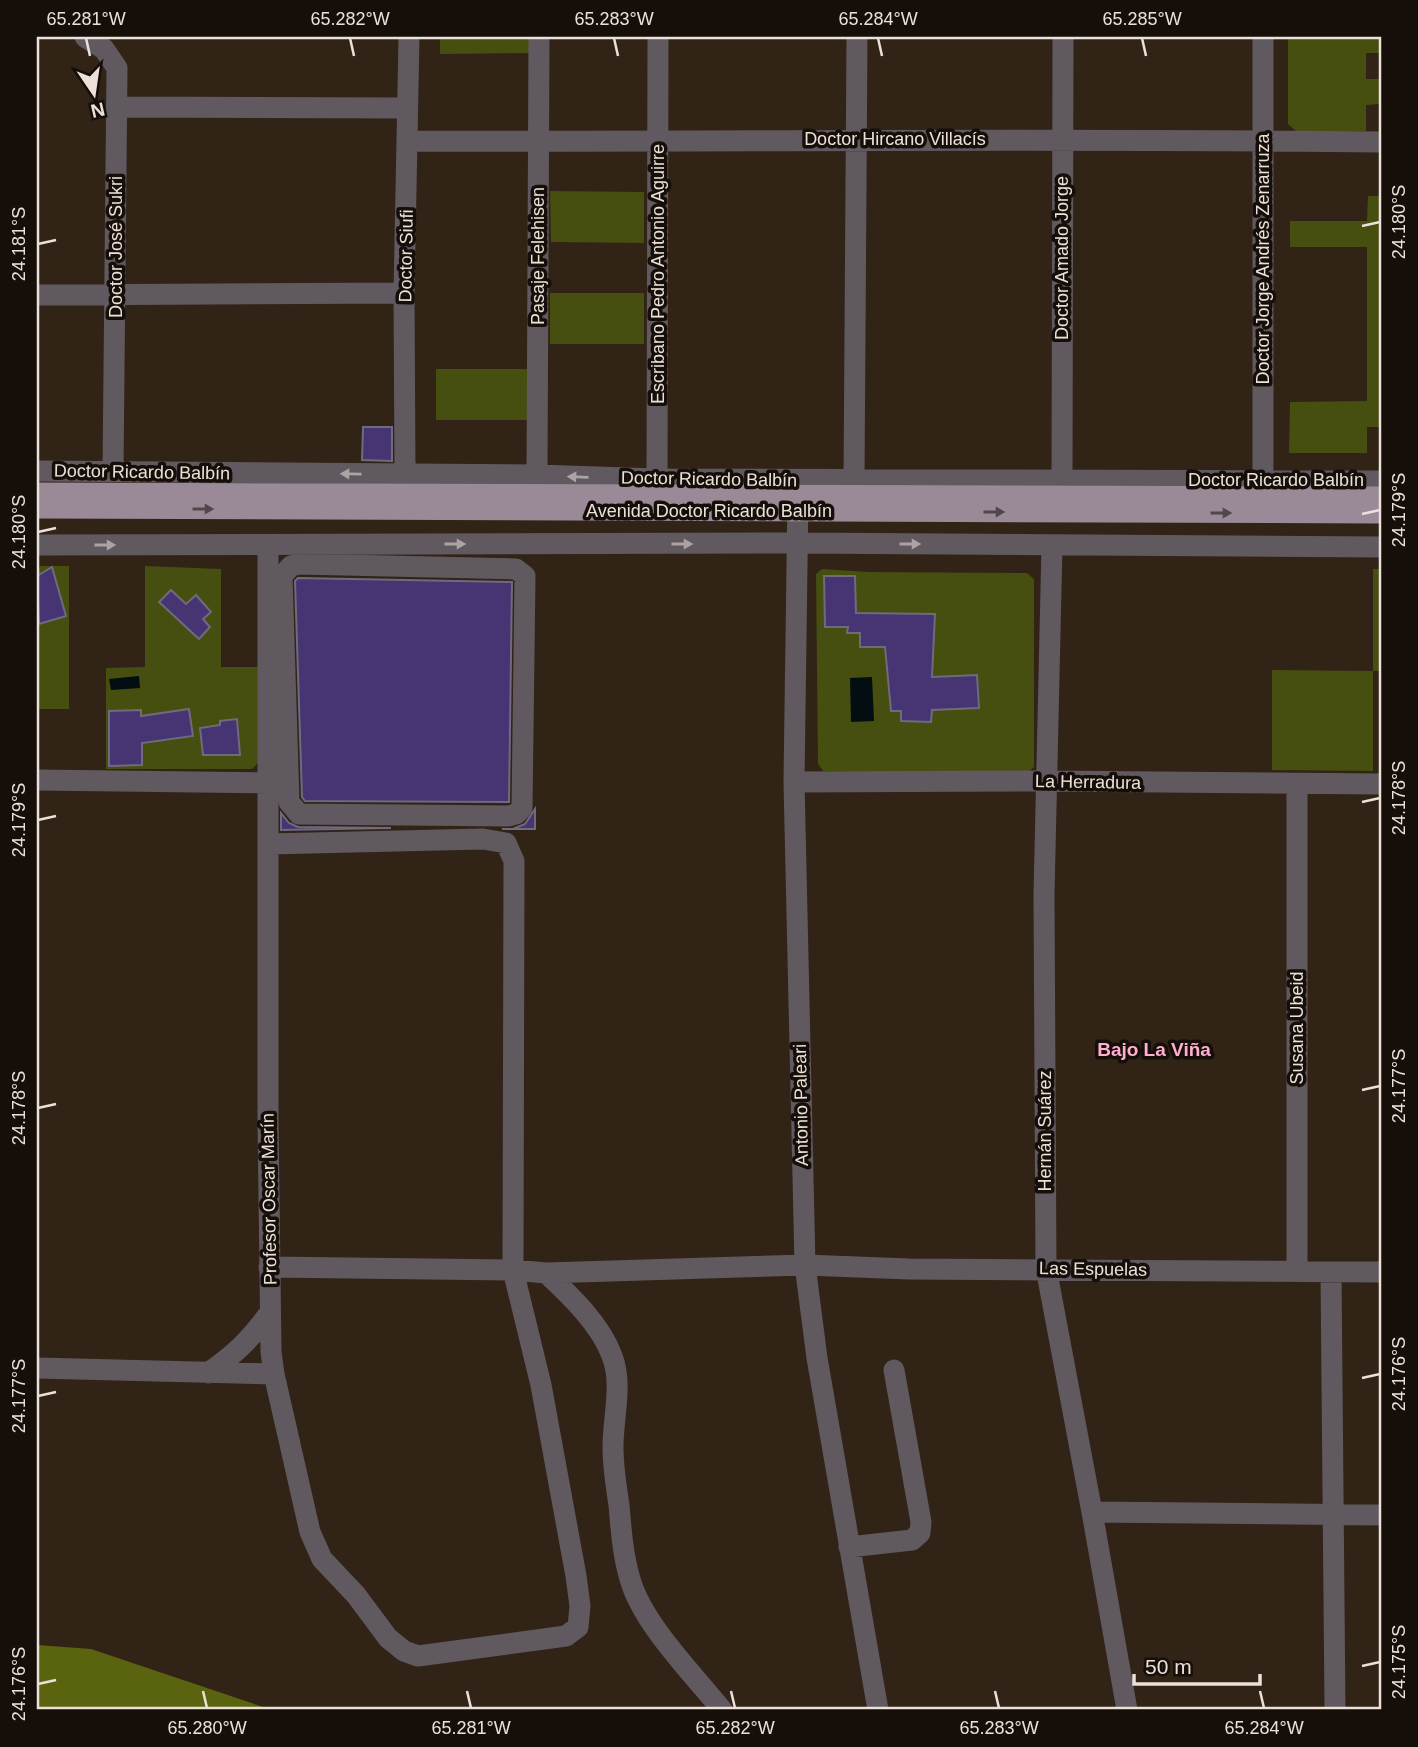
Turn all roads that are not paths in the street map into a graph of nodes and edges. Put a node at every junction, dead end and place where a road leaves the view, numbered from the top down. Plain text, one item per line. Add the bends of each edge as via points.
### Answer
1 (85, 37) edge
2 (409, 37) edge
3 (539, 37) edge
4 (658, 37) edge
5 (857, 37) edge
6 (1063, 37) edge
7 (1263, 37) edge
8 (117, 107) junction
9 (407, 108) junction
10 (858, 139) junction
11 (1062, 140) junction
12 (1264, 140) junction
13 (408, 141) junction
14 (538, 141) junction
15 (659, 141) junction
16 (1381, 142) edge
17 (404, 293) junction
18 (37, 295) edge
19 (116, 295) junction
20 (37, 471) edge
21 (113, 471) junction
22 (405, 475) junction
23 (537, 475) junction
24 (1062, 479) junction
25 (854, 480) junction
26 (1263, 481) junction
27 (1381, 481) edge
28 (37, 493) edge
29 (657, 494) junction
30 (1381, 497) edge
31 (798, 503) junction
32 (37, 508) edge
33 (1381, 513) edge
34 (797, 543) junction
35 (406, 544) junction
36 (37, 545) edge
37 (268, 545) junction
38 (1052, 545) junction
39 (1381, 547) edge
40 (405, 566) junction
41 (37, 780) edge
42 (1047, 781) junction
43 (794, 782) junction
44 (268, 783) junction
45 (1381, 784) edge
46 (1297, 785) junction
47 (268, 844) junction
48 (805, 1265) junction
49 (269, 1267) junction
50 (1046, 1268) junction
51 (513, 1270) junction
52 (1297, 1271) junction
53 (1381, 1272) edge
54 (546, 1273) junction
55 (1331, 1273) junction
56 (270, 1312) junction
57 (37, 1368) edge
58 (894, 1370) dead end
59 (208, 1373) junction
60 (274, 1374) junction
61 (1092, 1511) junction
62 (1333, 1513) junction
63 (1381, 1515) edge
64 (849, 1548) junction
65 (722, 1710) edge
66 (878, 1710) edge
67 (1127, 1710) edge
68 (1335, 1710) edge

1 - 8 street, Doctor José Sukri via 104,49 117,68
2 - 9 street, Doctor Siufi
3 - 14 street, Pasaje Felehisen
4 - 15 street, Escribano Pedro Antonio Aguirre
5 - 10 street
6 - 11 street, Doctor Amado Jorge
7 - 12 street, Doctor Jorge Andrés Zenarruza
8 - 9 street
8 - 19 street, Doctor José Sukri
9 - 13 street, Doctor Siufi
10 - 11 street, Doctor Hircano Villacís
10 - 15 street, Doctor Hircano Villacís
10 - 25 street
11 - 12 street, Doctor Hircano Villacís
11 - 24 street, Doctor Amado Jorge
12 - 16 street, Doctor Hircano Villacís
12 - 26 street, Doctor Jorge Andrés Zenarruza
13 - 14 street, Doctor Hircano Villacís
13 - 17 street, Doctor Siufi
14 - 15 street, Doctor Hircano Villacís
14 - 23 street, Pasaje Felehisen
15 - 29 street, Escribano Pedro Antonio Aguirre
17 - 19 street
17 - 22 street, Doctor Siufi
18 - 19 street
19 - 21 street, Doctor José Sukri
20 - 21 street, Doctor Ricardo Balbín
22 -> 21 street, Doctor Ricardo Balbín
22 - 23 street, Doctor Ricardo Balbín
29 -> 23 street, Doctor Ricardo Balbín
24 - 25 street, Doctor Ricardo Balbín
24 - 26 street, Doctor Ricardo Balbín
25 - 29 street, Doctor Ricardo Balbín
26 - 27 street, Doctor Ricardo Balbín
28 - 29 main road, Avenida Doctor Ricardo Balbín
29 - 31 main road, Avenida Doctor Ricardo Balbín
32 -> 29 main road, Avenida Doctor Ricardo Balbín
30 - 31 main road, Avenida Doctor Ricardo Balbín
31 -> 33 main road, Avenida Doctor Ricardo Balbín
31 - 34 street, Antonio Paleari
35 -> 34 street
34 -> 38 street
34 - 43 street, Antonio Paleari
35 - 37 street
35 - 40 street
36 -> 37 street
37 - 44 street, Profesor Oscar Marín
38 - 39 street
38 - 42 street, Hernán Suárez
40 - 40 street via 299,564 282,576 289,802 299,814 516,814 522,808 525,576 516,569
41 - 44 street
42 - 43 street, La Herradura
42 - 46 street, La Herradura
42 - 50 street, Hernán Suárez
43 - 48 street, Antonio Paleari
44 - 47 street, Profesor Oscar Marín
45 - 46 street, La Herradura
46 - 52 street, Susana Ubeid
47 - 49 street, Profesor Oscar Marín
47 - 51 street via 483,839 506,843 514,861
48 - 50 street, Las Espuelas
48 - 54 street, Las Espuelas
48 - 64 street, Antonio Paleari
49 - 51 street, Las Espuelas
49 - 56 street, Profesor Oscar Marín
50 - 52 street, Las Espuelas
50 - 61 street, Hernán Suárez
51 - 54 street, Las Espuelas
51 - 60 street, Profesor Oscar Marín via 541,1385 576,1576 578,1627 566,1636 418,1656 388,1638 322,1559 310,1532
52 - 55 street, Las Espuelas
53 - 55 street, Las Espuelas
54 - 65 street via 571,1296 613,1359 617,1378 613,1448 630,1581 671,1649
55 - 62 street
56 - 59 street via 234,1356
56 - 60 street, Profesor Oscar Marín
57 - 59 street
58 - 64 street via 920,1533 912,1541
59 - 60 street
61 - 62 street
61 - 67 street, Hernán Suárez
62 - 63 street
62 - 68 street
64 - 66 street, Antonio Paleari

